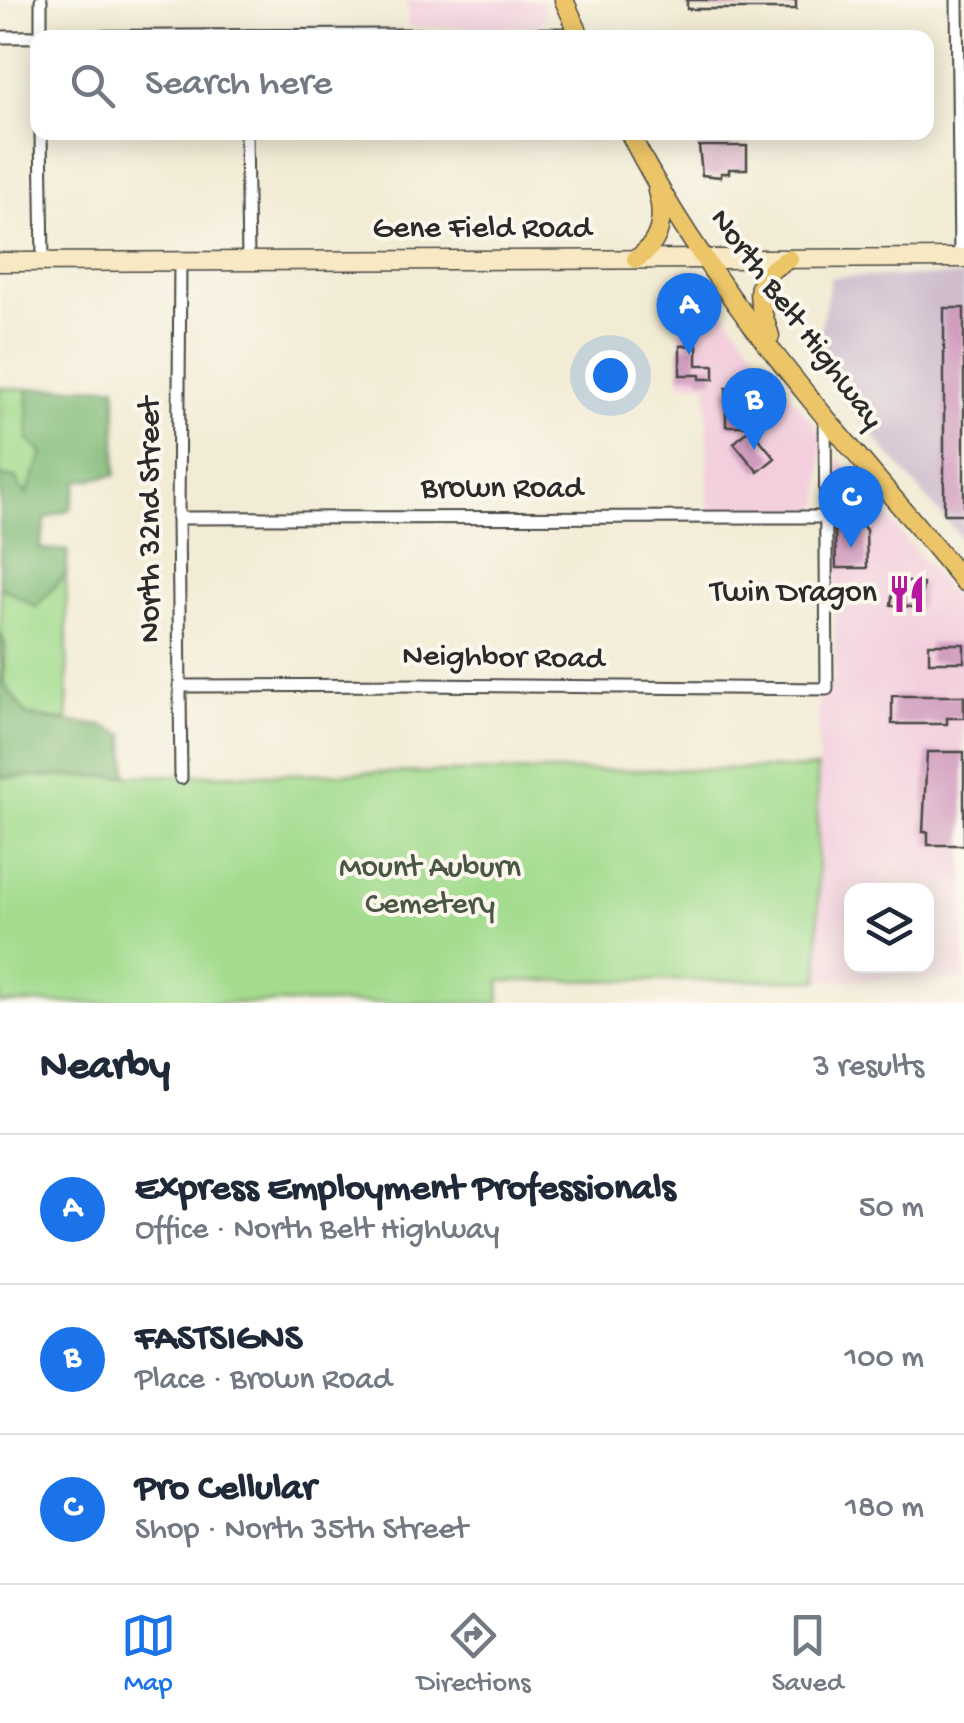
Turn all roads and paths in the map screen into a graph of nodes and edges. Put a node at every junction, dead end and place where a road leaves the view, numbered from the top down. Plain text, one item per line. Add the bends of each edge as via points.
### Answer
1 (40, 0) edge
2 (564, 0) edge
3 (957, 0) edge
4 (41, 30) edge
5 (577, 30) edge
6 (0, 37) edge
7 (30, 37) edge
8 (41, 140) edge
9 (246, 140) edge
10 (633, 140) edge
11 (653, 176) junction
12 (788, 258) junction
13 (962, 258) edge
14 (636, 259) junction
15 (705, 259) junction
16 (248, 261) junction
17 (0, 262) edge
18 (44, 262) junction
19 (180, 262) junction
20 (774, 351) junction
21 (824, 413) junction
22 (826, 517) junction
23 (178, 518) junction
24 (964, 582) edge
25 (179, 686) junction
26 (181, 778) dead end

1 - 4 street
2 - 5 main road
3 - 13 street
6 - 7 street
8 - 18 street
9 - 16 street
10 - 11 main road, North Belt Highway
11 - 14 main road via 659,232
11 - 15 main road, North Belt Highway
12 - 13 street, Gene Field Road
12 - 15 street, Gene Field Road
12 - 20 main road via 765,272 760,284
14 - 15 street, Gene Field Road
14 - 16 street, Gene Field Road
15 - 20 main road, North Belt Highway
16 - 19 street, Gene Field Road
17 - 18 street, Gene Field Road
18 - 19 street, Gene Field Road
19 - 23 street, North 32nd Street
20 - 21 main road, North Belt Highway
21 - 22 street
21 - 24 main road, North Belt Highway
22 - 23 street, Brown Road
22 - 25 street, Neighbor Road via 827,689
23 - 25 street, North 32nd Street
25 - 26 street, North 32nd Street

